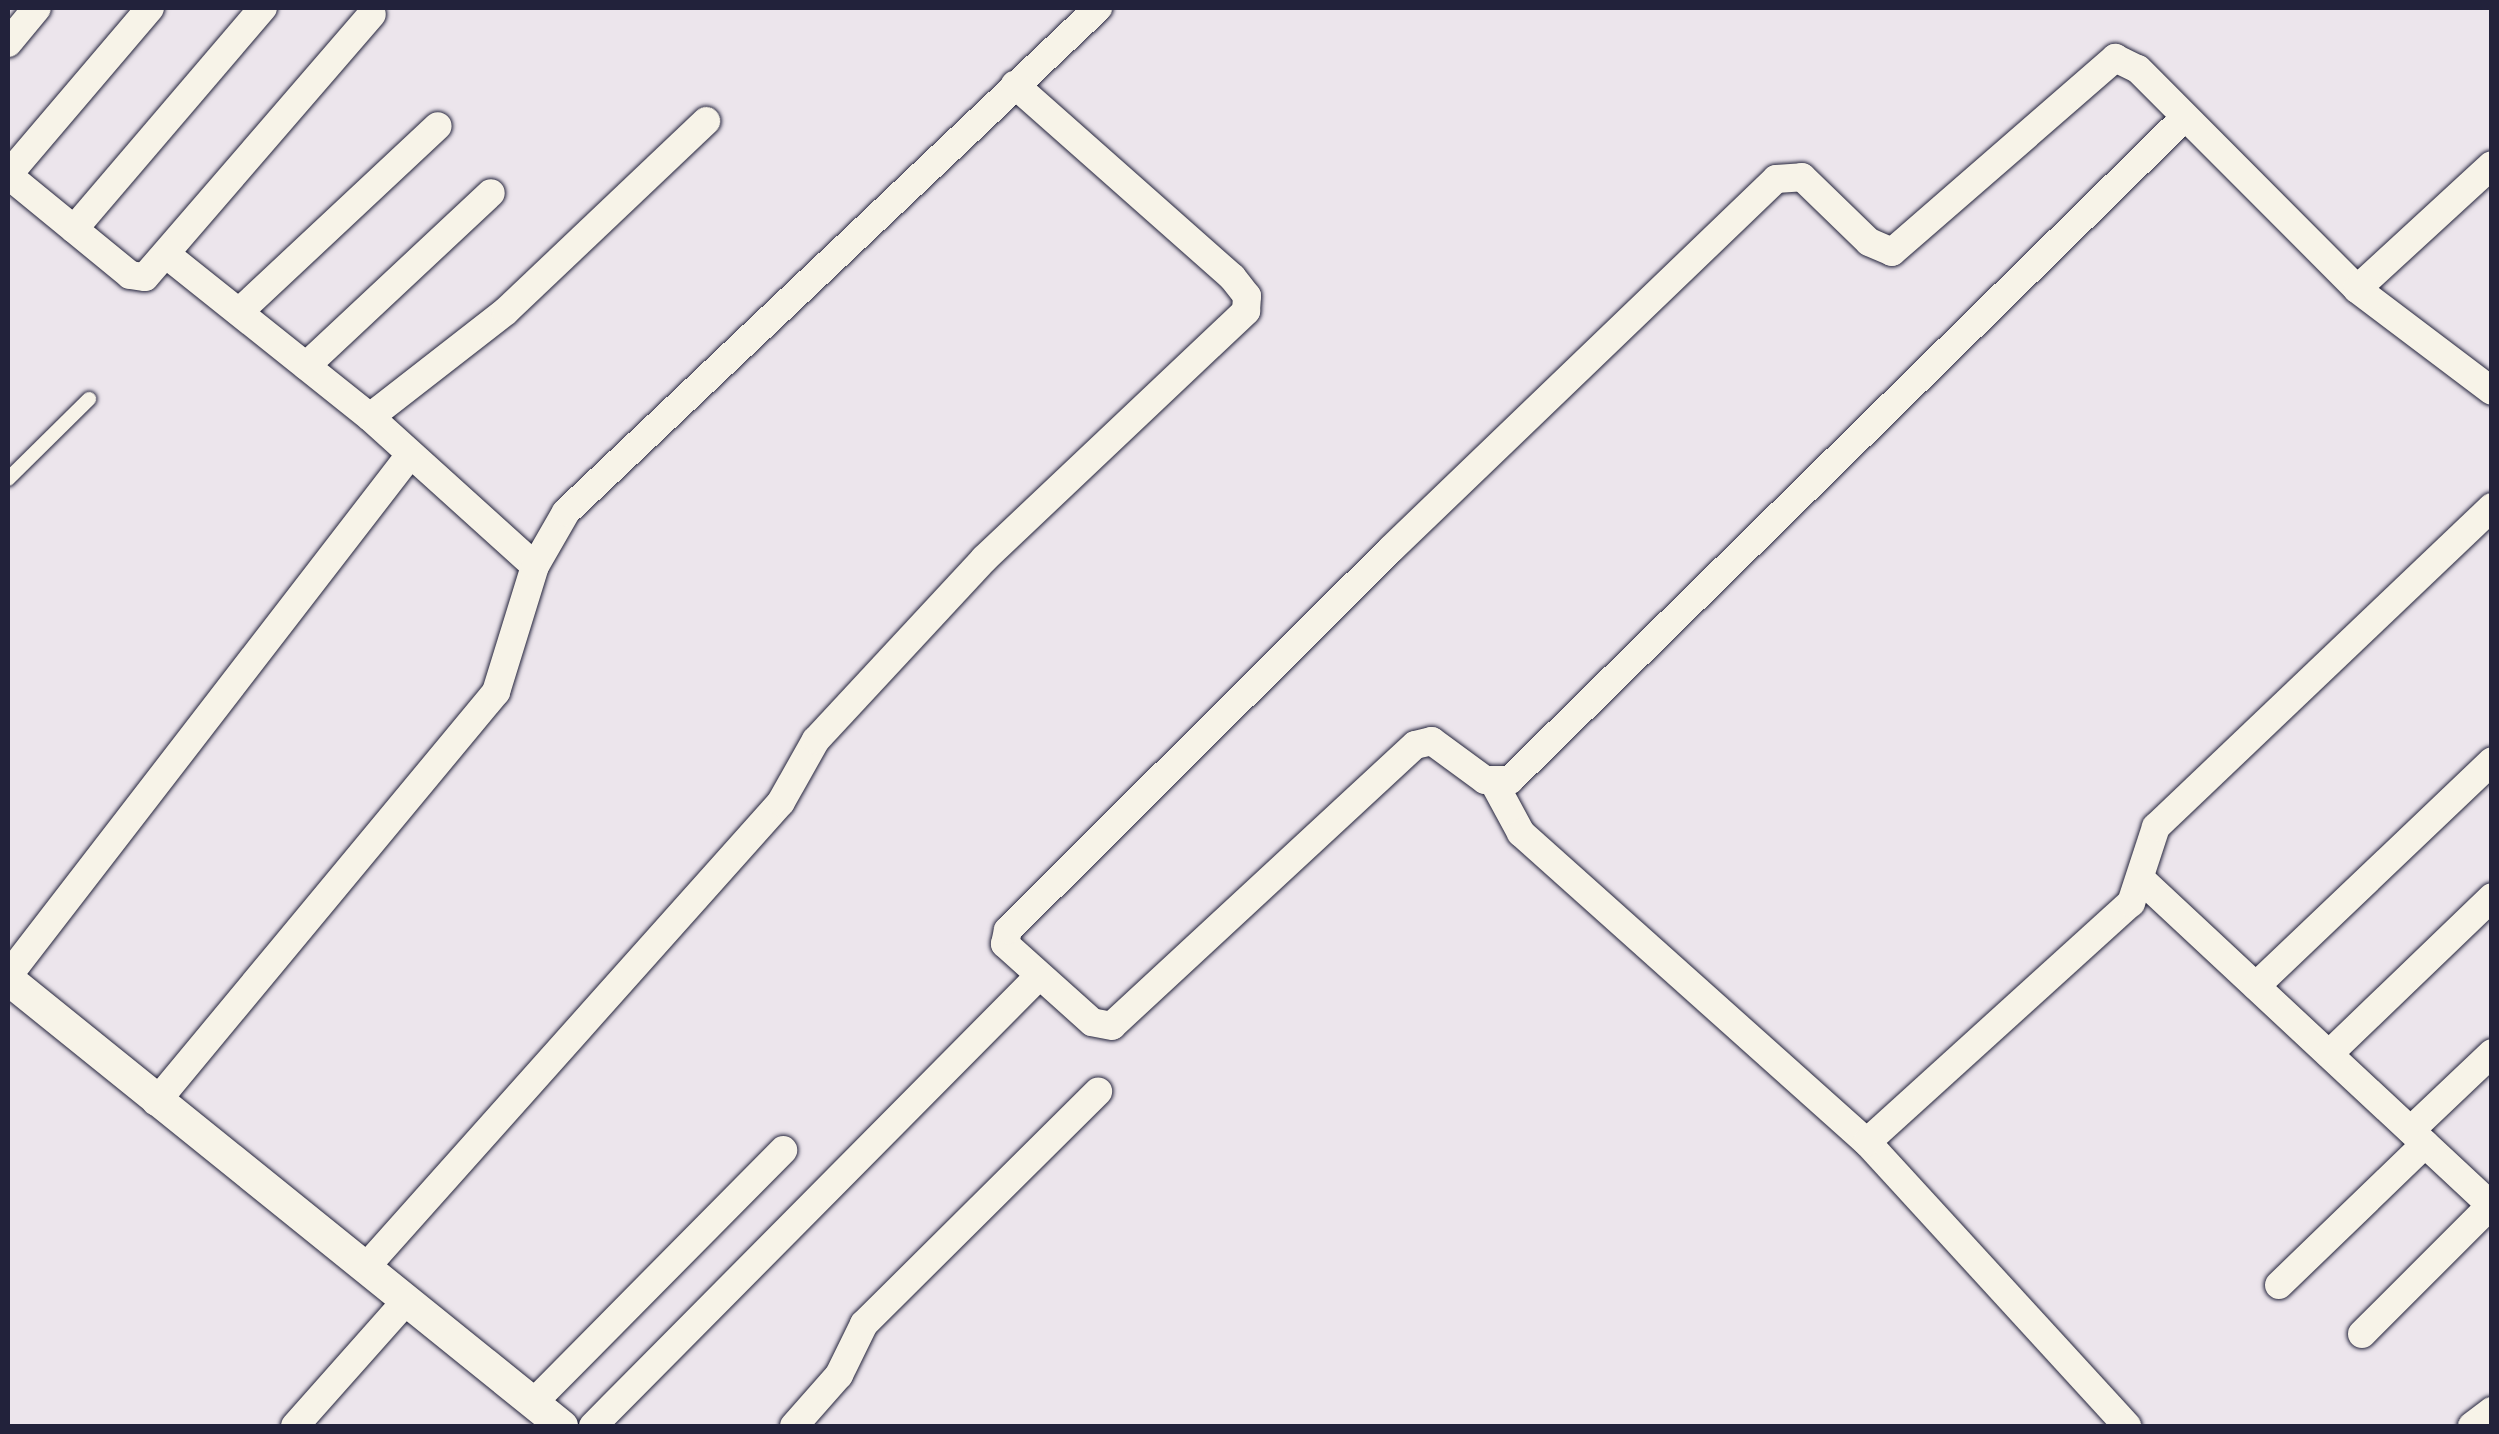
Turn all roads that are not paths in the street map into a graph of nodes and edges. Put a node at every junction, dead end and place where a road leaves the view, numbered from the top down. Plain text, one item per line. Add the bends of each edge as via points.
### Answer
1 (38, 8) edge
2 (150, 8) edge
3 (264, 8) edge
4 (1098, 8) edge
5 (372, 14) dead end
6 (8, 43) edge
7 (1014, 85) junction
8 (706, 121) dead end
9 (2182, 121) junction
10 (438, 126) dead end
11 (2492, 165) edge
12 (8, 175) edge
13 (490, 193) dead end
14 (74, 229) junction
15 (167, 255) junction
16 (2356, 289) junction
17 (239, 312) junction
18 (306, 366) junction
19 (2492, 390) edge
20 (88, 399) dead end
21 (370, 417) junction
22 (409, 456) junction
23 (8, 479) edge
24 (2492, 507) edge
25 (535, 566) junction
26 (2492, 761) edge
27 (1494, 783) junction
28 (2142, 880) junction
29 (2492, 897) edge
30 (1039, 976) junction
31 (8, 977) edge
32 (2256, 986) junction
33 (2329, 1054) junction
34 (2492, 1054) edge
35 (1098, 1092) dead end
36 (156, 1102) junction
37 (2418, 1137) junction
38 (1867, 1142) junction
39 (783, 1150) dead end
40 (2491, 1205) edge
41 (366, 1267) junction
42 (2279, 1284) dead end
43 (407, 1300) junction
44 (2362, 1334) dead end
45 (535, 1401) junction
46 (2492, 1411) edge
47 (295, 1426) edge
48 (562, 1426) edge
49 (593, 1426) edge
50 (794, 1426) edge
51 (2127, 1426) edge
52 (2472, 1426) edge

1 - 6 street
2 - 12 street
3 - 14 street
4 - 7 street
5 - 15 street
7 - 25 street via 634,443 566,512
7 - 41 street via 1232,277 1247,296 1246,311 984,559 829,726 781,802
8 - 21 street via 506,311
9 - 16 street
9 - 27 street via 1510,780
9 - 30 street via 2138,69 2102,62 1892,252 1802,176 1776,179 1008,930 1005,944
10 - 17 street
11 - 16 street
12 - 14 street
13 - 18 street
14 - 15 street via 139,278
15 - 17 street
16 - 19 street
17 - 18 street
18 - 21 street
20 - 23 lane
21 - 22 street
22 - 25 street
22 - 31 street
24 - 28 street via 2156,827 2142,851
25 - 36 street via 496,692
26 - 32 street
27 - 30 street via 1440,744 1415,744 1112,1026 1092,1022
27 - 38 street via 1521,833
28 - 32 street
28 - 38 street via 2131,904
29 - 33 street
30 - 49 street
31 - 36 street
32 - 33 street
33 - 37 street
34 - 37 street
35 - 50 street via 864,1324 840,1376
36 - 41 street
37 - 40 street
37 - 42 street
38 - 51 street
39 - 45 street
40 - 44 street
41 - 43 street
43 - 45 street
43 - 47 street
45 - 48 street
46 - 52 street

